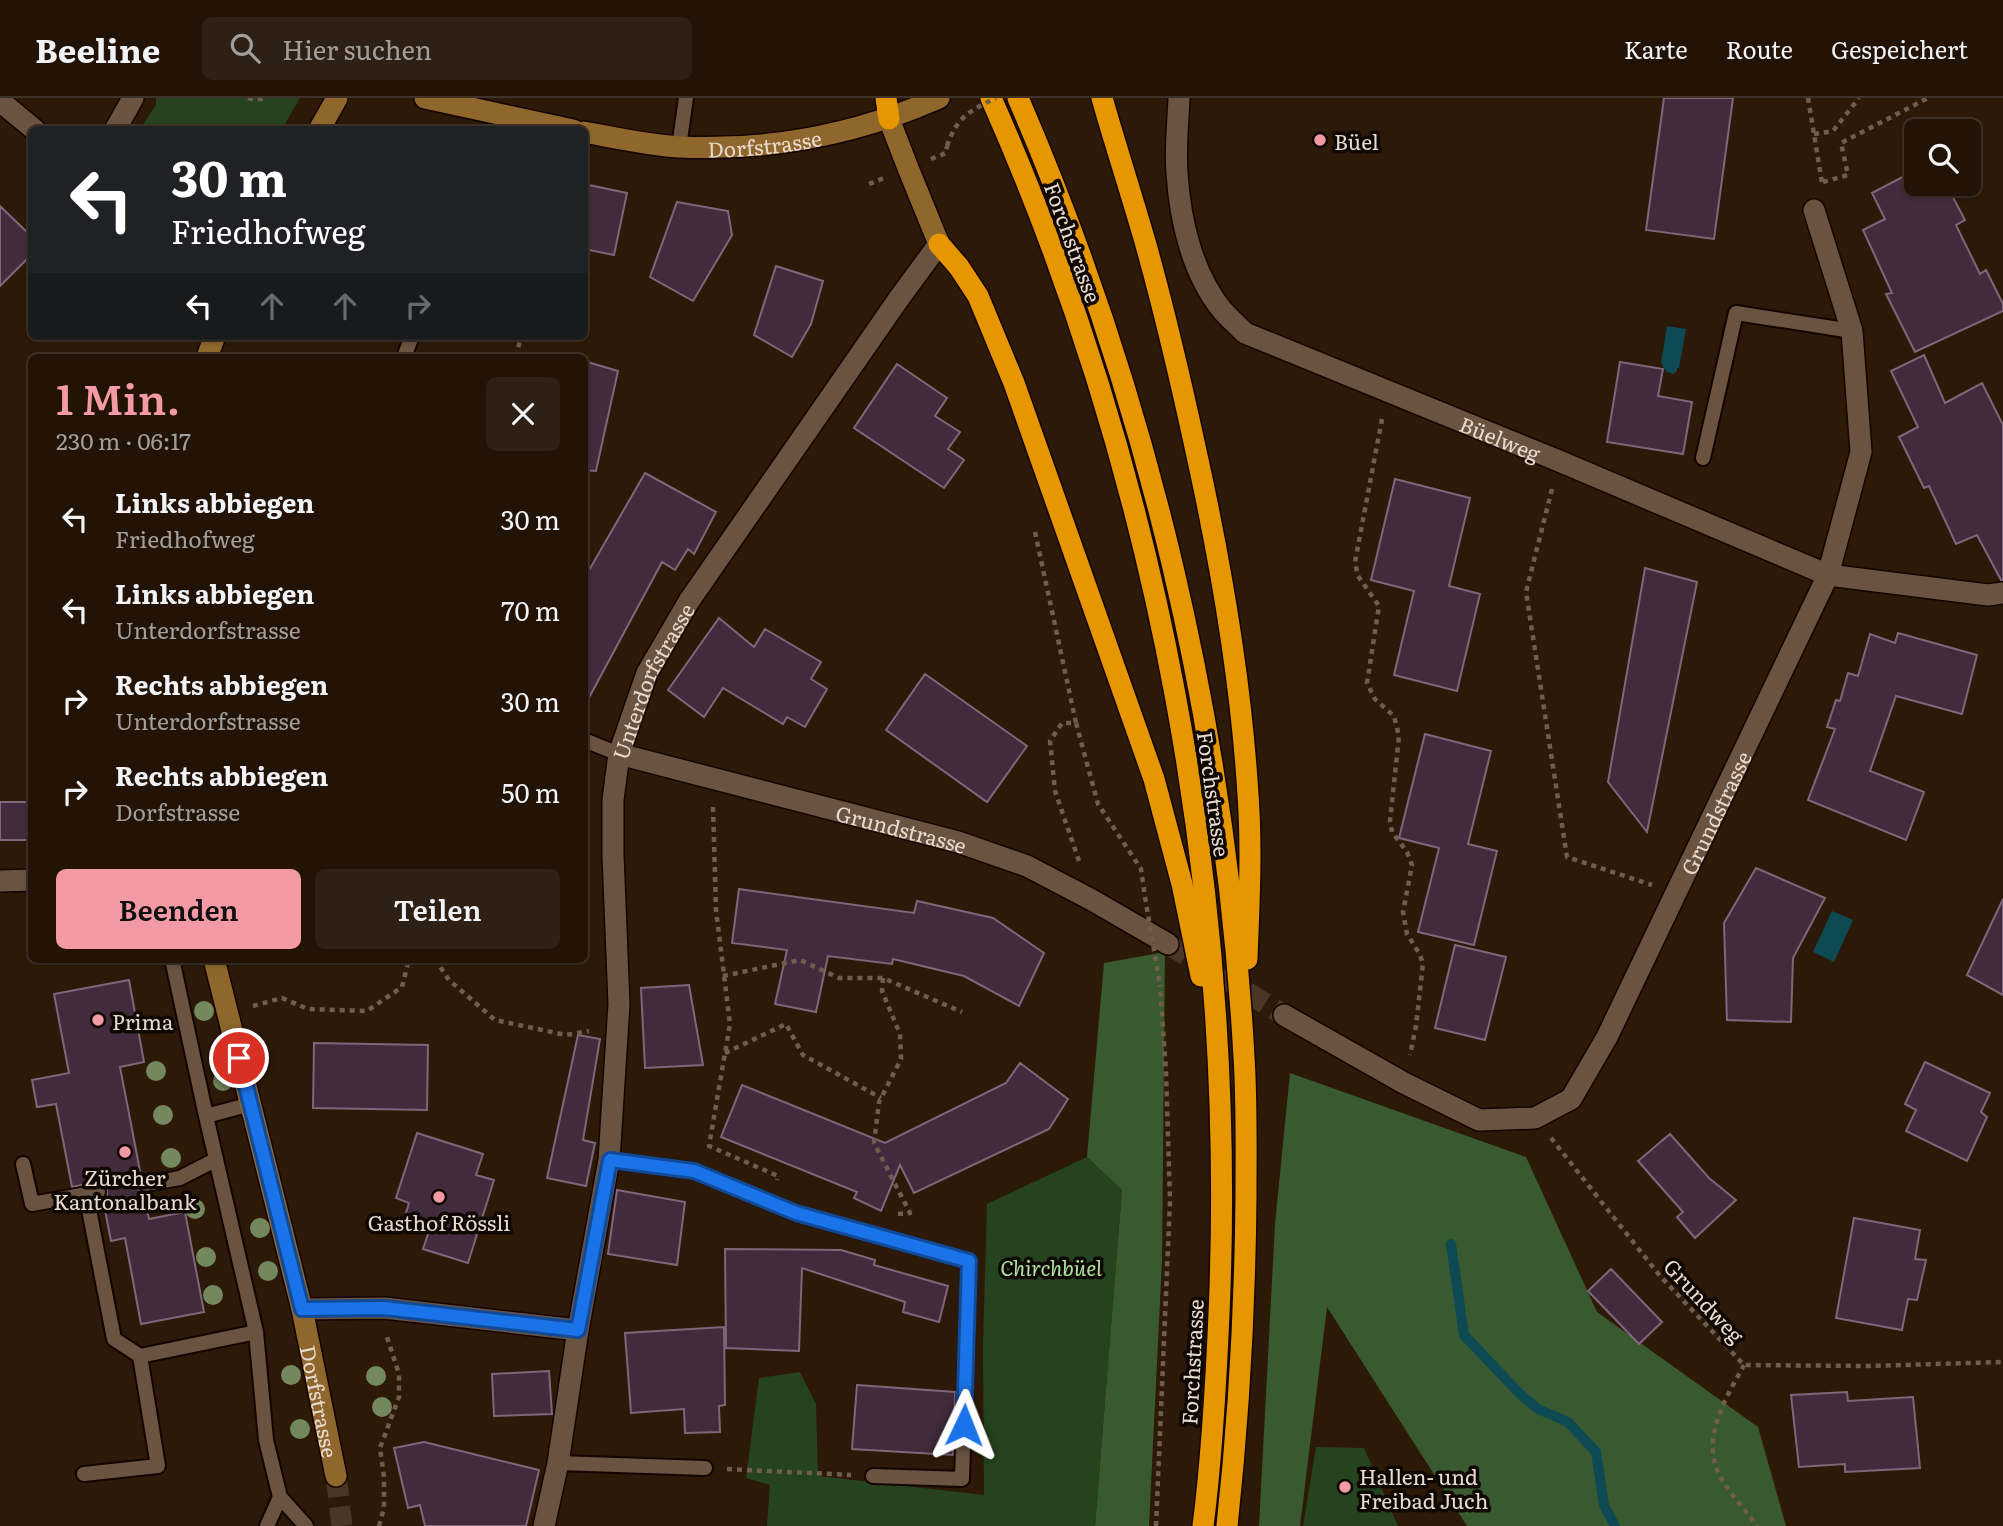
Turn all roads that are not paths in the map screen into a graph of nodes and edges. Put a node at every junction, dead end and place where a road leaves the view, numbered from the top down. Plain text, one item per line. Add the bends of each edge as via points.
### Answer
1 (133, 98) edge
2 (337, 98) edge
3 (425, 98) edge
4 (686, 98) edge
5 (993, 98) edge
6 (1018, 98) edge
7 (1102, 98) edge
8 (1179, 98) edge
9 (934, 100) edge
10 (0, 101) edge
11 (888, 108) edge
12 (30, 126) edge
13 (117, 126) edge
14 (321, 126) edge
15 (554, 126) edge
16 (588, 133) edge
17 (679, 147) junction
18 (1814, 210) road end
19 (939, 244) junction
20 (1852, 331) junction
21 (1703, 458) dead end
22 (1828, 575) junction
23 (2003, 593) edge
24 (588, 742) edge
25 (619, 754) junction
26 (28, 880) edge
27 (0, 881) edge
28 (1168, 944) tunnel mouth
29 (173, 963) edge
30 (215, 963) edge
31 (1284, 1015) tunnel mouth
32 (1244, 1056) junction
33 (1219, 1077) junction
34 (251, 1104) junction
35 (206, 1116) junction
36 (215, 1160) junction
37 (610, 1160) junction
38 (23, 1164) dead end
39 (146, 1184) dead end
40 (302, 1309) junction
41 (578, 1330) junction
42 (256, 1332) junction
43 (140, 1356) junction
44 (558, 1464) junction
45 (705, 1468) road end
46 (84, 1474) dead end
47 (336, 1476) tunnel mouth
48 (873, 1476) road end
49 (280, 1497) junction
50 (267, 1526) edge
51 (306, 1526) edge
52 (544, 1526) edge
53 (1203, 1526) edge
54 (1227, 1526) edge

1 - 13 street
2 - 14 street
3 - 15 street
4 - 17 lane
5 - 33 highway, Forchstrasse via 1089,359 1157,607 1202,873
6 - 32 highway, Forchstrasse via 1106,331 1152,482 1181,601 1219,809
7 - 32 highway via 1172,347 1224,592 1242,714 1248,796
8 - 22 street, Büelweg via 1176,172 1192,256 1221,309 1245,333
9 - 11 street, Dorfstrasse
10 - 12 street
11 - 17 street, Dorfstrasse via 839,133 741,147
11 - 19 street
16 - 17 street, Dorfstrasse
18 - 20 street, Grundstrasse
19 - 25 street, Unterdorfstrasse via 689,601 647,673
19 - 33 highway via 978,296 1004,359 1153,779 1185,897
20 - 21 lane via 1736,313
20 - 22 street, Grundstrasse via 1861,452
22 - 23 street, Büelweg
22 - 31 street, Grundstrasse via 1607,1037 1571,1099 1535,1118 1479,1120
24 - 25 lane
25 - 28 street, Grundstrasse via 958,842 1027,866
25 - 37 street, Unterdorfstrasse via 613,800 619,1004
26 - 27 street
29 - 35 lane
30 - 34 street, Dorfstrasse
32 - 54 highway, Forchstrasse via 1245,1274
33 - 53 highway, Forchstrasse via 1221,1257
34 - 35 lane
34 - 40 street, Dorfstrasse
35 - 36 lane
36 - 39 lane via 180,1178
36 - 42 lane
37 - 41 street, Unterdorfstrasse
37 - 48 lane via 694,1171 796,1213 969,1261 962,1479
38 - 43 lane via 32,1204 92,1193 114,1339
40 - 41 street via 384,1308
40 - 47 street, Dorfstrasse
41 - 44 street, Unterdorfstrasse
42 - 43 lane
42 - 49 lane via 266,1440
43 - 46 lane via 158,1466
44 - 45 lane
44 - 52 street, Unterdorfstrasse
49 - 50 lane
49 - 51 lane

